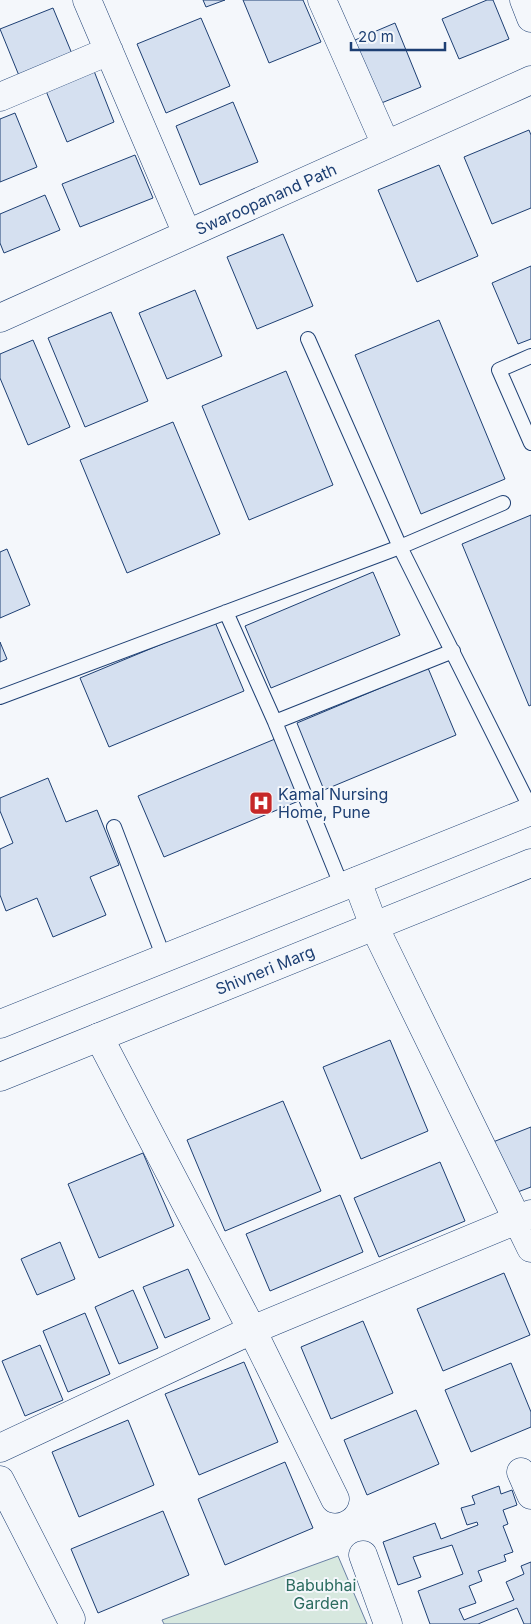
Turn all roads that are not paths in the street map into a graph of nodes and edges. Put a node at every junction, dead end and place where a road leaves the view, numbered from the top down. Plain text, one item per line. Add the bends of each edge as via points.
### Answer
1 (87, 0) edge
2 (322, 0) edge
3 (524, 0) edge
4 (531, 18) edge
5 (109, 52) junction
6 (531, 80) edge
7 (0, 97) edge
8 (386, 145) junction
9 (187, 234) junction
10 (0, 318) edge
11 (308, 339) dead end
12 (531, 356) edge
13 (531, 443) edge
14 (503, 503) dead end
15 (400, 547) junction
16 (226, 612) junction
17 (452, 651) junction
18 (0, 697) edge
19 (274, 722) junction
20 (531, 810) edge
21 (114, 827) dead end
22 (531, 863) edge
23 (350, 884) junction
24 (374, 926) junction
25 (164, 958) junction
26 (0, 1024) edge
27 (99, 1037) junction
28 (0, 1077) edge
29 (524, 1217) edge
30 (531, 1248) edge
31 (252, 1330) junction
32 (0, 1448) edge
33 (0, 1480) edge
34 (335, 1499) dead end
35 (362, 1555) dead end
36 (71, 1619) dead end
37 (388, 1624) edge

1 - 5 street
2 - 8 street
3 - 4 street
5 - 7 street
5 - 9 street
6 - 8 street, Swaroopanand Path
8 - 9 street, Swaroopanand Path
9 - 10 street, Swaroopanand Path
11 - 15 lane
12 - 13 lane via 499,370
14 - 15 lane
15 - 16 lane
15 - 17 lane
16 - 18 lane
16 - 19 lane
17 - 19 lane
17 - 20 lane
19 - 23 lane
20 - 23 street
21 - 25 lane
22 - 24 street, Shivneri Marg
23 - 24 street
23 - 25 street
24 - 27 street, Shivneri Marg
24 - 29 street
25 - 26 street
27 - 28 street, Shivneri Marg
27 - 31 street
29 - 30 street
29 - 31 street
31 - 32 street
31 - 34 street
33 - 36 street
35 - 37 street

